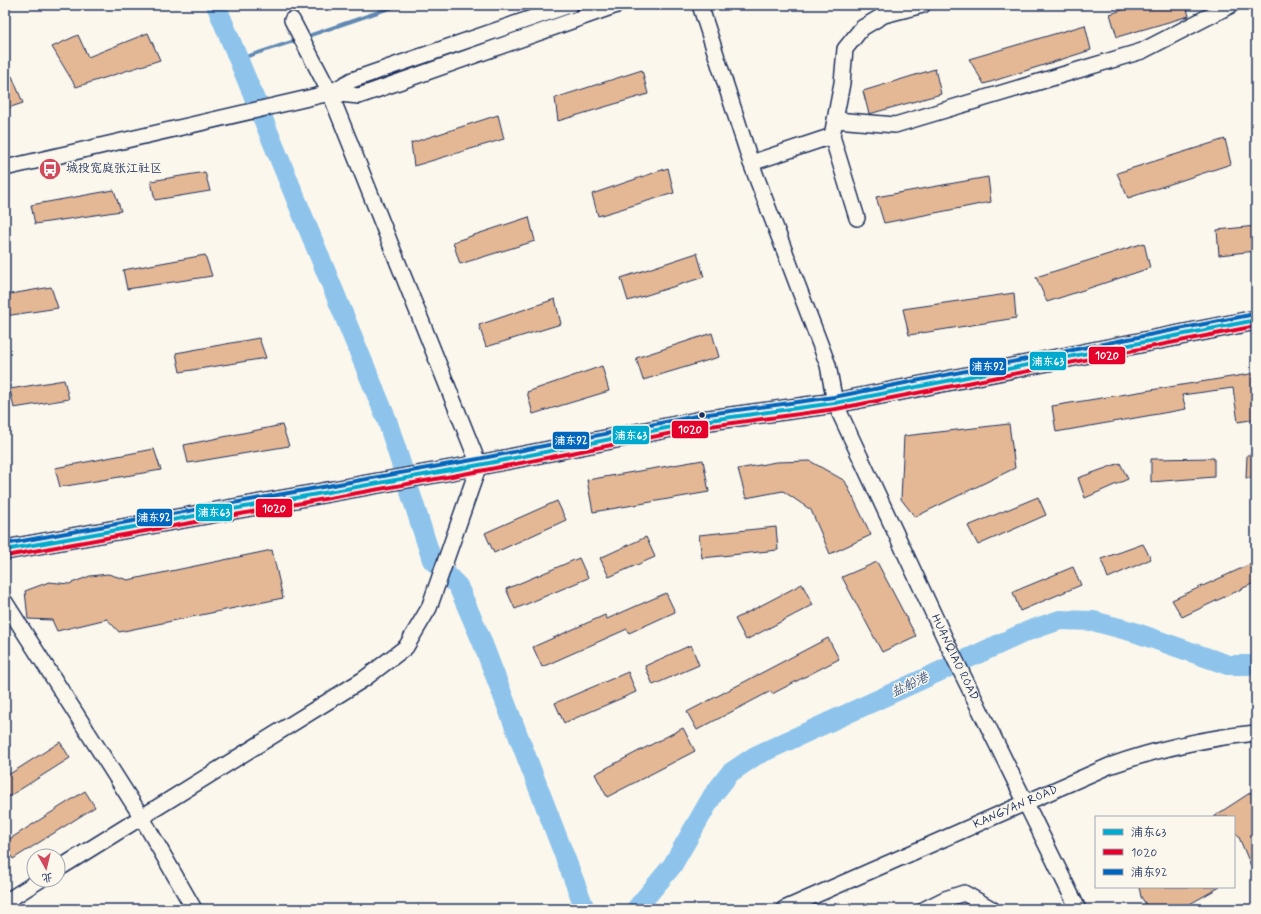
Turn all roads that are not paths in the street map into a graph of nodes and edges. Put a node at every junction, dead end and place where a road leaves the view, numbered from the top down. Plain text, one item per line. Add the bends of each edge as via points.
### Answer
1 (570, 5) edge
2 (617, 5) edge
3 (700, 5) edge
4 (923, 5) edge
5 (1231, 5) edge
6 (292, 20) dead end
7 (330, 93) junction
8 (836, 120) junction
9 (832, 136) junction
10 (751, 163) junction
11 (5, 168) edge
12 (857, 218) dead end
13 (1256, 320) edge
14 (835, 403) junction
15 (480, 465) junction
16 (5, 550) edge
17 (5, 602) edge
18 (1256, 733) edge
19 (1026, 803) junction
20 (141, 816) junction
21 (66, 864) edge
22 (27, 888) edge
23 (5, 902) edge
24 (806, 905) edge
25 (194, 909) edge
26 (784, 909) edge
27 (925, 909) edge
28 (992, 909) edge
29 (1078, 909) edge

1 - 7 street via 352,80
2 - 7 street via 359,96
3 - 10 street, HUANQIAO ROAD
4 - 8 street via 884,15 862,28 845,49
5 - 8 street via 1142,51 895,125
6 - 7 street
7 - 11 street
7 - 15 street
8 - 9 street
9 - 10 street
9 - 12 street
10 - 14 street, HUANQIAO ROAD via 828,365
13 - 14 main road
14 - 15 main road via 702,421
14 - 19 street, HUANQIAO ROAD
15 - 16 main road
15 - 20 street via 429,608 406,647 364,679
17 - 20 street
18 - 19 street, KANGYAN ROAD via 1198,740 1149,752 1108,766
19 - 24 street, KANGYAN ROAD
19 - 29 street, HUANQIAO ROAD
20 - 21 street
20 - 25 street
22 - 23 street
24 - 26 street, KANGYAN ROAD
27 - 28 street via 964,893

